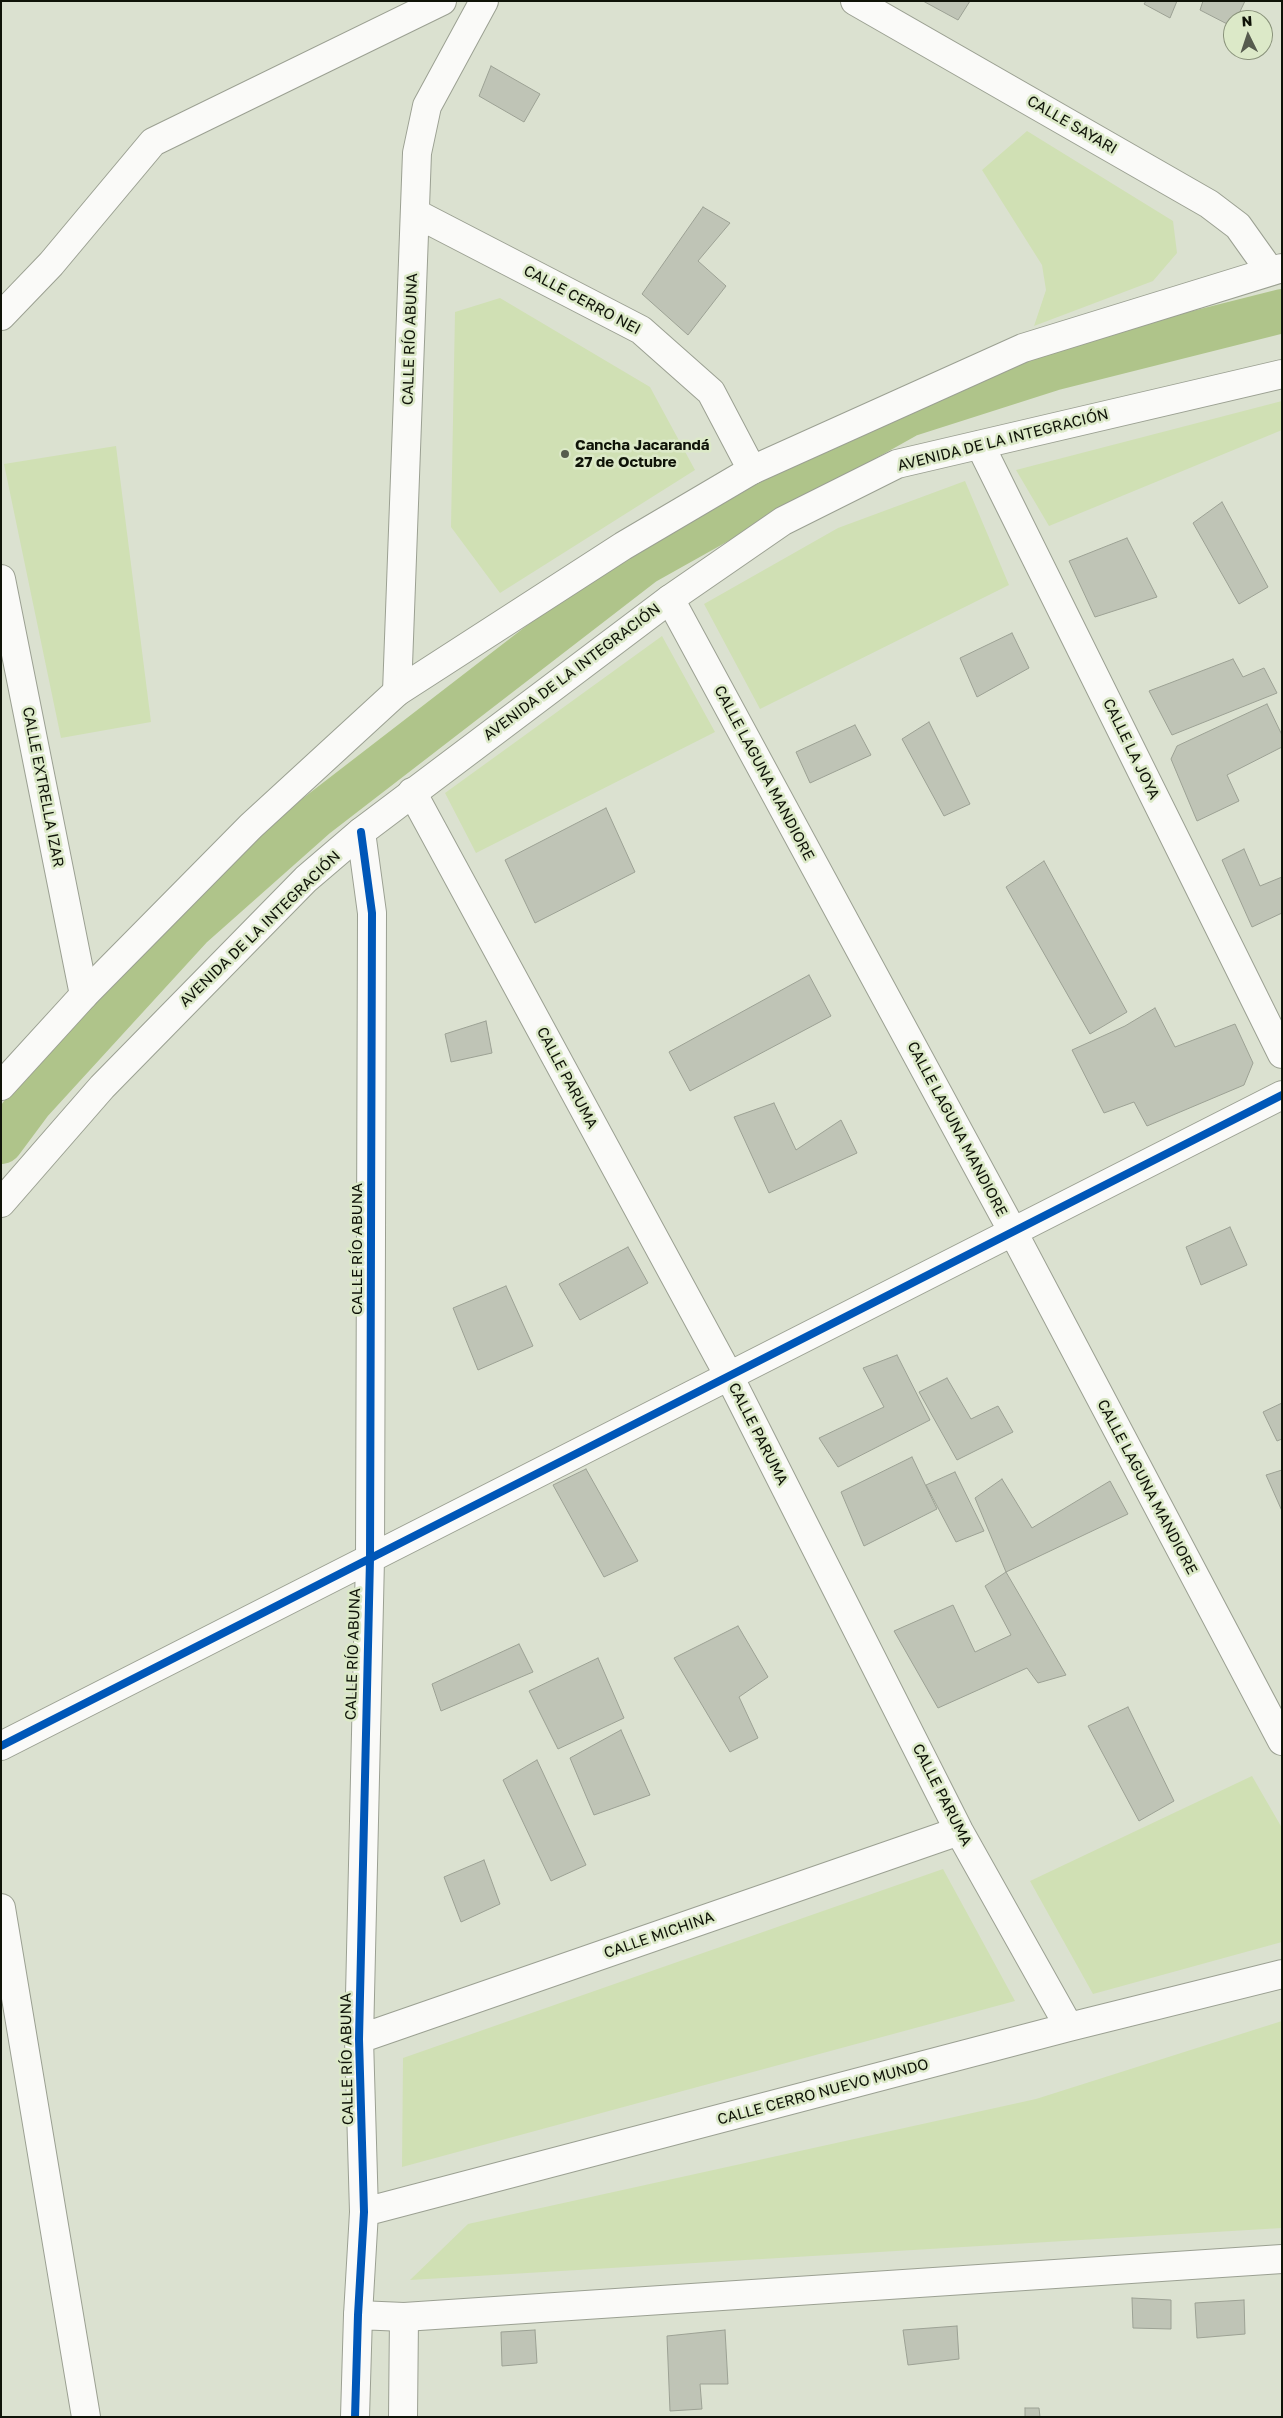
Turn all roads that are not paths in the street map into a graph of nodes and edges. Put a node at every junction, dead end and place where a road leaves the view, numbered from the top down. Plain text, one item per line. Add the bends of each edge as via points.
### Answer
1 (442, 1) edge
2 (484, 1) edge
3 (855, 1) edge
4 (416, 213) junction
5 (1276, 270) edge
6 (1, 316) edge
7 (1282, 374) edge
8 (980, 445) junction
9 (752, 470) junction
10 (1, 579) edge
11 (670, 599) junction
12 (397, 692) junction
13 (412, 792) junction
14 (361, 832) junction
15 (84, 996) junction
16 (1282, 1054) edge
17 (1, 1086) edge
18 (1282, 1095) edge
19 (1, 1203) edge
20 (1013, 1232) junction
21 (729, 1376) junction
22 (370, 1559) junction
23 (1282, 1742) edge
24 (1, 1746) edge
25 (959, 1831) junction
26 (1, 1908) edge
27 (1282, 1974) edge
28 (1069, 2027) junction
29 (359, 2039) junction
30 (364, 2212) junction
31 (1282, 2259) edge
32 (358, 2315) junction
33 (404, 2317) junction
34 (86, 2417) edge
35 (355, 2417) edge
36 (403, 2417) edge

1 - 6 street via 153,142 51,264
2 - 4 street, CALLE RÍO ABUNA via 427,106 417,153
3 - 5 street, CALLE SAYARI via 1209,204 1238,226
4 - 9 street, CALLE CERRO NEI via 641,330 711,392
4 - 12 street, CALLE RÍO ABUNA
5 - 9 street via 1023,348
7 - 8 street, AVENIDA DE LA INTEGRACIÓN
8 - 11 street, AVENIDA DE LA INTEGRACIÓN via 898,464 871,477 783,521
8 - 16 street, CALLE LA JOYA
9 - 12 street via 623,546
10 - 15 street, CALLE EXTRELLA IZAR
11 - 13 street, AVENIDA DE LA INTEGRACIÓN
11 - 20 street, CALLE LAGUNA MANDIORE
12 - 15 street via 251,826
13 - 14 street, AVENIDA DE LA INTEGRACIÓN
13 - 21 street, CALLE PARUMA
14 - 19 street, AVENIDA DE LA INTEGRACIÓN via 306,879 116,1073
14 - 22 street, CALLE RÍO ABUNA via 372,913
15 - 17 street
18 - 20 street
20 - 21 street
20 - 23 street, CALLE LAGUNA MANDIORE
21 - 22 street
21 - 25 street, CALLE PARUMA
22 - 24 street
22 - 29 street, CALLE RÍO ABUNA
25 - 28 street, CALLE PARUMA
25 - 29 street, CALLE MICHINA
26 - 34 street
27 - 28 street, CALLE CERRO NUEVO MUNDO
28 - 30 street, CALLE CERRO NUEVO MUNDO
29 - 30 street, CALLE RÍO ABUNA
30 - 32 street, CALLE RÍO ABUNA
31 - 33 street
32 - 33 street
32 - 35 street, CALLE RÍO ABUNA
33 - 36 street

